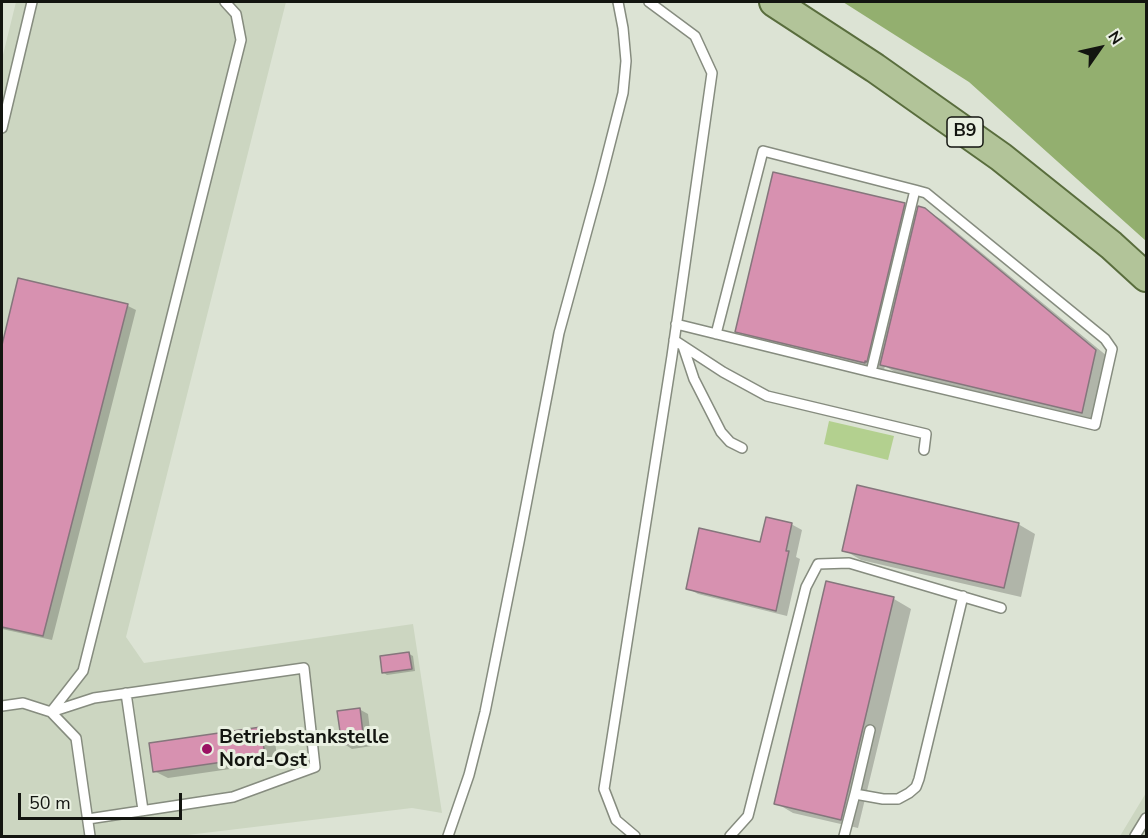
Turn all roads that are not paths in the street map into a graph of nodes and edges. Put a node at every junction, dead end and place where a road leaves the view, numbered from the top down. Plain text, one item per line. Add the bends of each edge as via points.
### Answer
1 (32, 2) edge
2 (225, 2) edge
3 (618, 2) edge
4 (649, 2) edge
5 (774, 2) edge
6 (2, 128) edge
7 (915, 190) junction
8 (1146, 276) edge
9 (676, 324) junction
10 (716, 334) junction
11 (674, 340) junction
12 (683, 346) junction
13 (871, 372) junction
14 (742, 448) dead end
15 (924, 450) dead end
16 (963, 596) junction
17 (1001, 608) dead end
18 (126, 693) junction
19 (2, 706) edge
20 (51, 712) junction
21 (870, 730) dead end
22 (855, 794) junction
23 (143, 810) junction
24 (1146, 818) edge
25 (88, 819) junction
26 (90, 837) edge
27 (448, 837) edge
28 (634, 837) edge
29 (730, 837) edge
30 (844, 837) edge
31 (1135, 837) edge

1 - 6 lane
2 - 20 lane via 236,14 240,40 83,671
3 - 27 lane via 626,62 623,93 559,333 485,712
4 - 9 lane via 695,36 712,73
5 - 8 main road, B9 via 1001,158
7 - 10 lane via 763,151
7 - 13 lane
7 - 13 lane via 926,193 1105,339 1112,349 1095,425
9 - 10 lane
9 - 11 lane
10 - 13 lane
11 - 12 lane
11 - 28 lane via 604,789 616,820
12 - 14 lane via 694,379 721,432
12 - 15 lane via 766,396 926,434
16 - 17 lane
16 - 22 lane via 916,787 898,799
16 - 29 lane via 849,563 818,564 806,587 748,816
18 - 20 lane via 94,698
18 - 23 lane
18 - 23 lane via 304,668 315,767 232,797
19 - 20 lane via 22,704
20 - 25 lane via 76,738
21 - 22 lane
22 - 30 lane
23 - 25 lane
24 - 31 lane
25 - 26 lane

